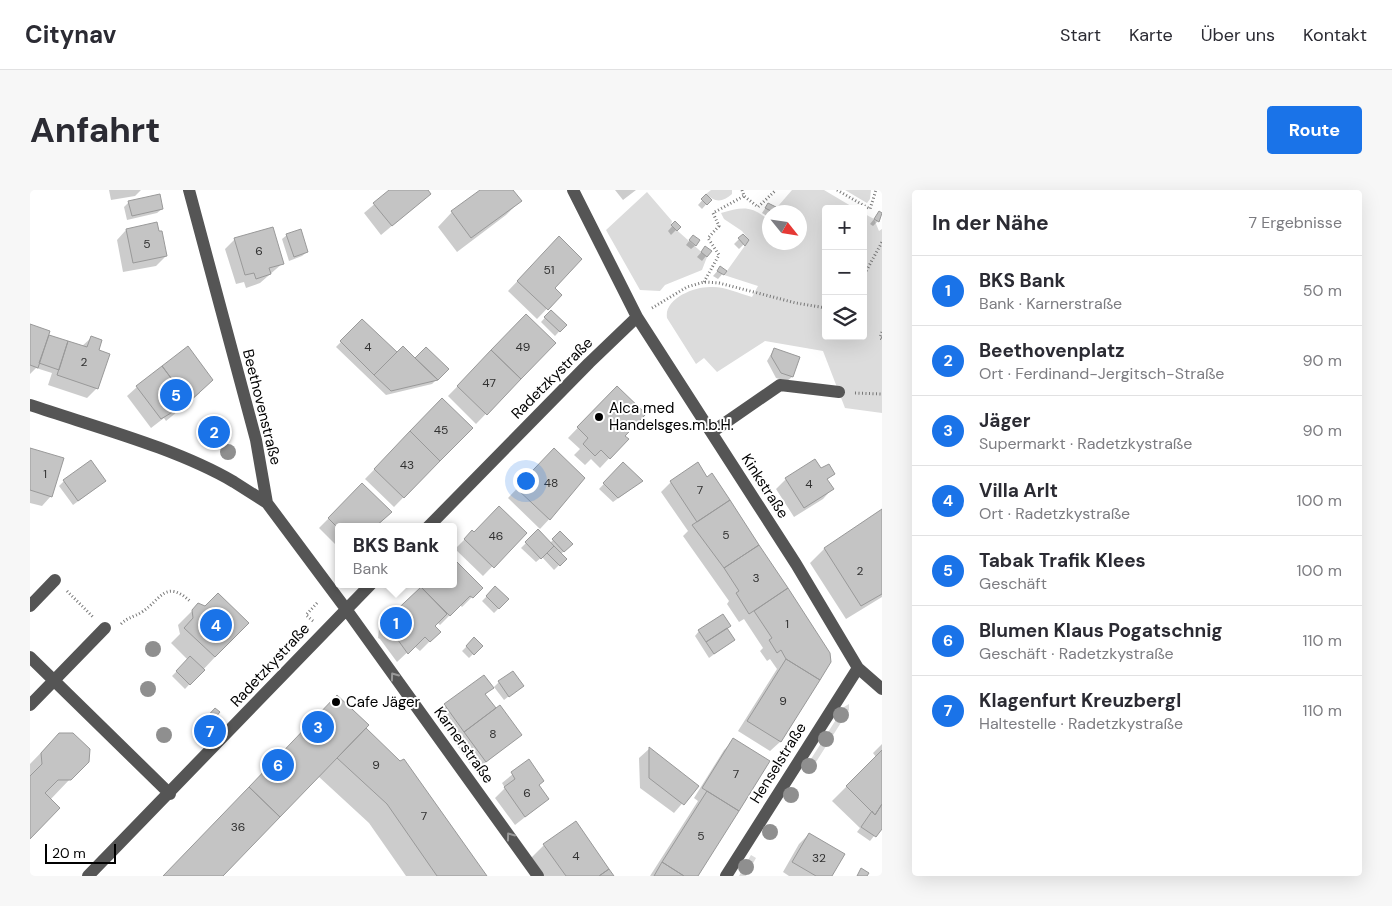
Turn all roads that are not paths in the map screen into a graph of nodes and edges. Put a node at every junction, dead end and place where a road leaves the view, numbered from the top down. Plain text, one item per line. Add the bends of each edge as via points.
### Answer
1 (189, 190) edge
2 (573, 190) edge
3 (637, 317) junction
4 (840, 392) road end
5 (30, 405) edge
6 (712, 432) junction
7 (266, 503) junction
8 (432, 523) edge
9 (55, 580) road end
10 (367, 588) edge
11 (30, 606) edge
12 (346, 609) junction
13 (105, 628) road end
14 (30, 657) edge
15 (858, 668) junction
16 (54, 680) junction
17 (882, 689) edge
18 (30, 704) edge
19 (170, 794) junction
20 (88, 876) edge
21 (538, 876) edge
22 (726, 876) edge

1 - 7 street, Beethovenstraße via 256,440
2 - 3 street, Kinkstraße
3 - 6 street, Kinkstraße
3 - 8 street, Radetzkystraße
4 - 6 street via 780,385
5 - 7 street via 200,465
6 - 15 street, Kinkstraße
7 - 12 street, Beethovenstraße
9 - 11 street
10 - 12 street, Radetzkystraße
12 - 19 street, Radetzkystraße
21 -> 12 street, Karnerstraße
13 - 16 street
14 - 16 street
15 - 17 street, Kinkstraße
15 - 22 street, Henselstraße
16 - 18 street
16 - 19 street
19 - 20 street, Radetzkystraße

